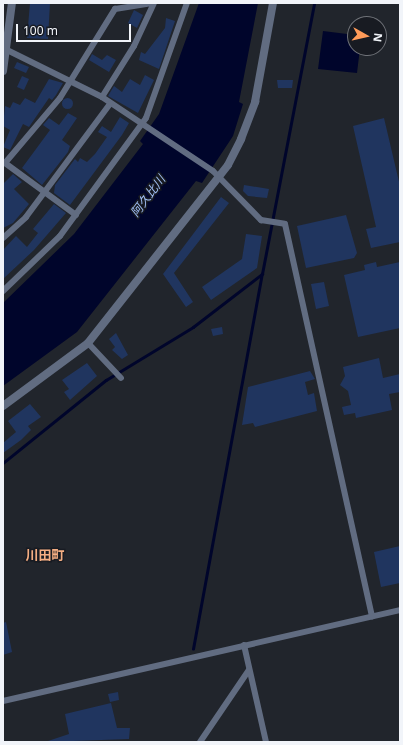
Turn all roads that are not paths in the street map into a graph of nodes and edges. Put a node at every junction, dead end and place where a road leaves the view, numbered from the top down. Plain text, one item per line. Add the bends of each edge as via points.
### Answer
1 (12, 3) edge
2 (152, 3) edge
3 (187, 3) edge
4 (273, 3) edge
5 (122, 4) edge
6 (5, 49) edge
7 (3, 71) edge
8 (71, 79) junction
9 (102, 97) junction
10 (110, 104) junction
11 (143, 126) junction
12 (216, 175) junction
13 (43, 193) junction
14 (76, 215) junction
15 (3, 238) edge
16 (3, 291) edge
17 (88, 343) junction
18 (121, 378) dead end
19 (3, 406) edge
20 (400, 610) edge
21 (372, 616) junction
22 (244, 645) junction
23 (249, 670) junction
24 (3, 701) edge
25 (200, 742) edge
26 (266, 742) edge

1 - 6 street
2 - 5 street via 143,6
2 - 9 street via 134,46
3 - 11 street via 157,95
4 - 12 street via 255,102 241,140
5 - 8 street via 111,15
6 - 7 street
6 - 8 street
8 - 9 street
8 - 13 street via 60,98 4,163
9 - 10 street
10 - 11 street
10 - 13 street
11 - 12 street
11 - 14 street
12 - 17 street
12 - 21 street via 261,220 284,224
13 - 14 street
13 - 15 street via 26,217
14 - 16 street via 60,236
17 - 18 street
17 - 19 street
20 - 21 street
21 - 22 street
22 - 23 street
22 - 24 street
23 - 25 street
23 - 26 street

